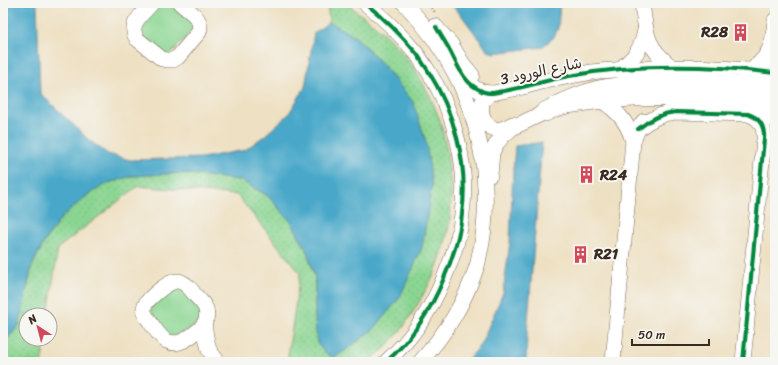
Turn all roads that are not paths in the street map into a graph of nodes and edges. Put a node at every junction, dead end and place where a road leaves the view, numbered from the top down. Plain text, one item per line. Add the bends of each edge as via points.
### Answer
1 (152, 3) edge
2 (180, 3) edge
3 (364, 3) edge
4 (405, 3) edge
5 (642, 3) edge
6 (198, 10) edge
7 (775, 20) edge
8 (645, 30) junction
9 (775, 60) edge
10 (672, 67) junction
11 (619, 70) junction
12 (761, 71) edge
13 (775, 89) edge
14 (496, 92) junction
15 (668, 98) junction
16 (602, 101) junction
17 (766, 103) edge
18 (545, 112) junction
19 (775, 118) edge
20 (636, 135) junction
21 (464, 188) junction
22 (486, 199) junction
23 (483, 238) junction
24 (204, 324) junction
25 (183, 342) junction
26 (209, 350) junction
27 (218, 362) edge
28 (386, 362) edge
29 (420, 362) edge
30 (613, 362) edge
31 (743, 362) edge

1 - 6 street via 134,24 134,35 162,59 167,60 178,57 196,37 200,27
2 - 6 street
3 - 21 street via 396,30 418,55 435,82 456,133 462,160
4 - 14 street, شارع الورود 3 via 438,22 471,75
4 - 22 street via 434,38 467,98 484,165
5 - 8 street
7 - 12 street via 772,43
8 - 10 street via 654,50
8 - 11 street via 640,48
9 - 12 main road
10 - 11 street, شارع الورود 3
10 - 12 street, شارع الورود 3
11 - 14 street, شارع الورود 3 via 568,76
13 - 18 main road via 691,83 616,87 579,96
14 - 18 street via 486,96 481,111 486,122 495,129
15 - 16 street
15 - 17 street
15 - 20 street via 650,112
16 - 18 street
16 - 20 street via 619,114 630,131
17 - 19 main road via 766,109
18 - 22 street via 512,128 497,143 492,152
20 - 30 street
20 - 31 street via 649,121 666,113 676,112 748,114 759,120 762,126 764,139
21 - 23 street via 470,207 469,233 474,238
21 - 28 street via 463,213 458,237 442,284 431,307 413,334
22 - 23 street
23 - 29 street via 467,293 436,345
24 - 25 street
24 - 25 street via 206,310 184,283 179,281 168,284 149,299 143,308 144,313 161,337 172,343
24 - 26 street
25 - 26 street
26 - 27 street

